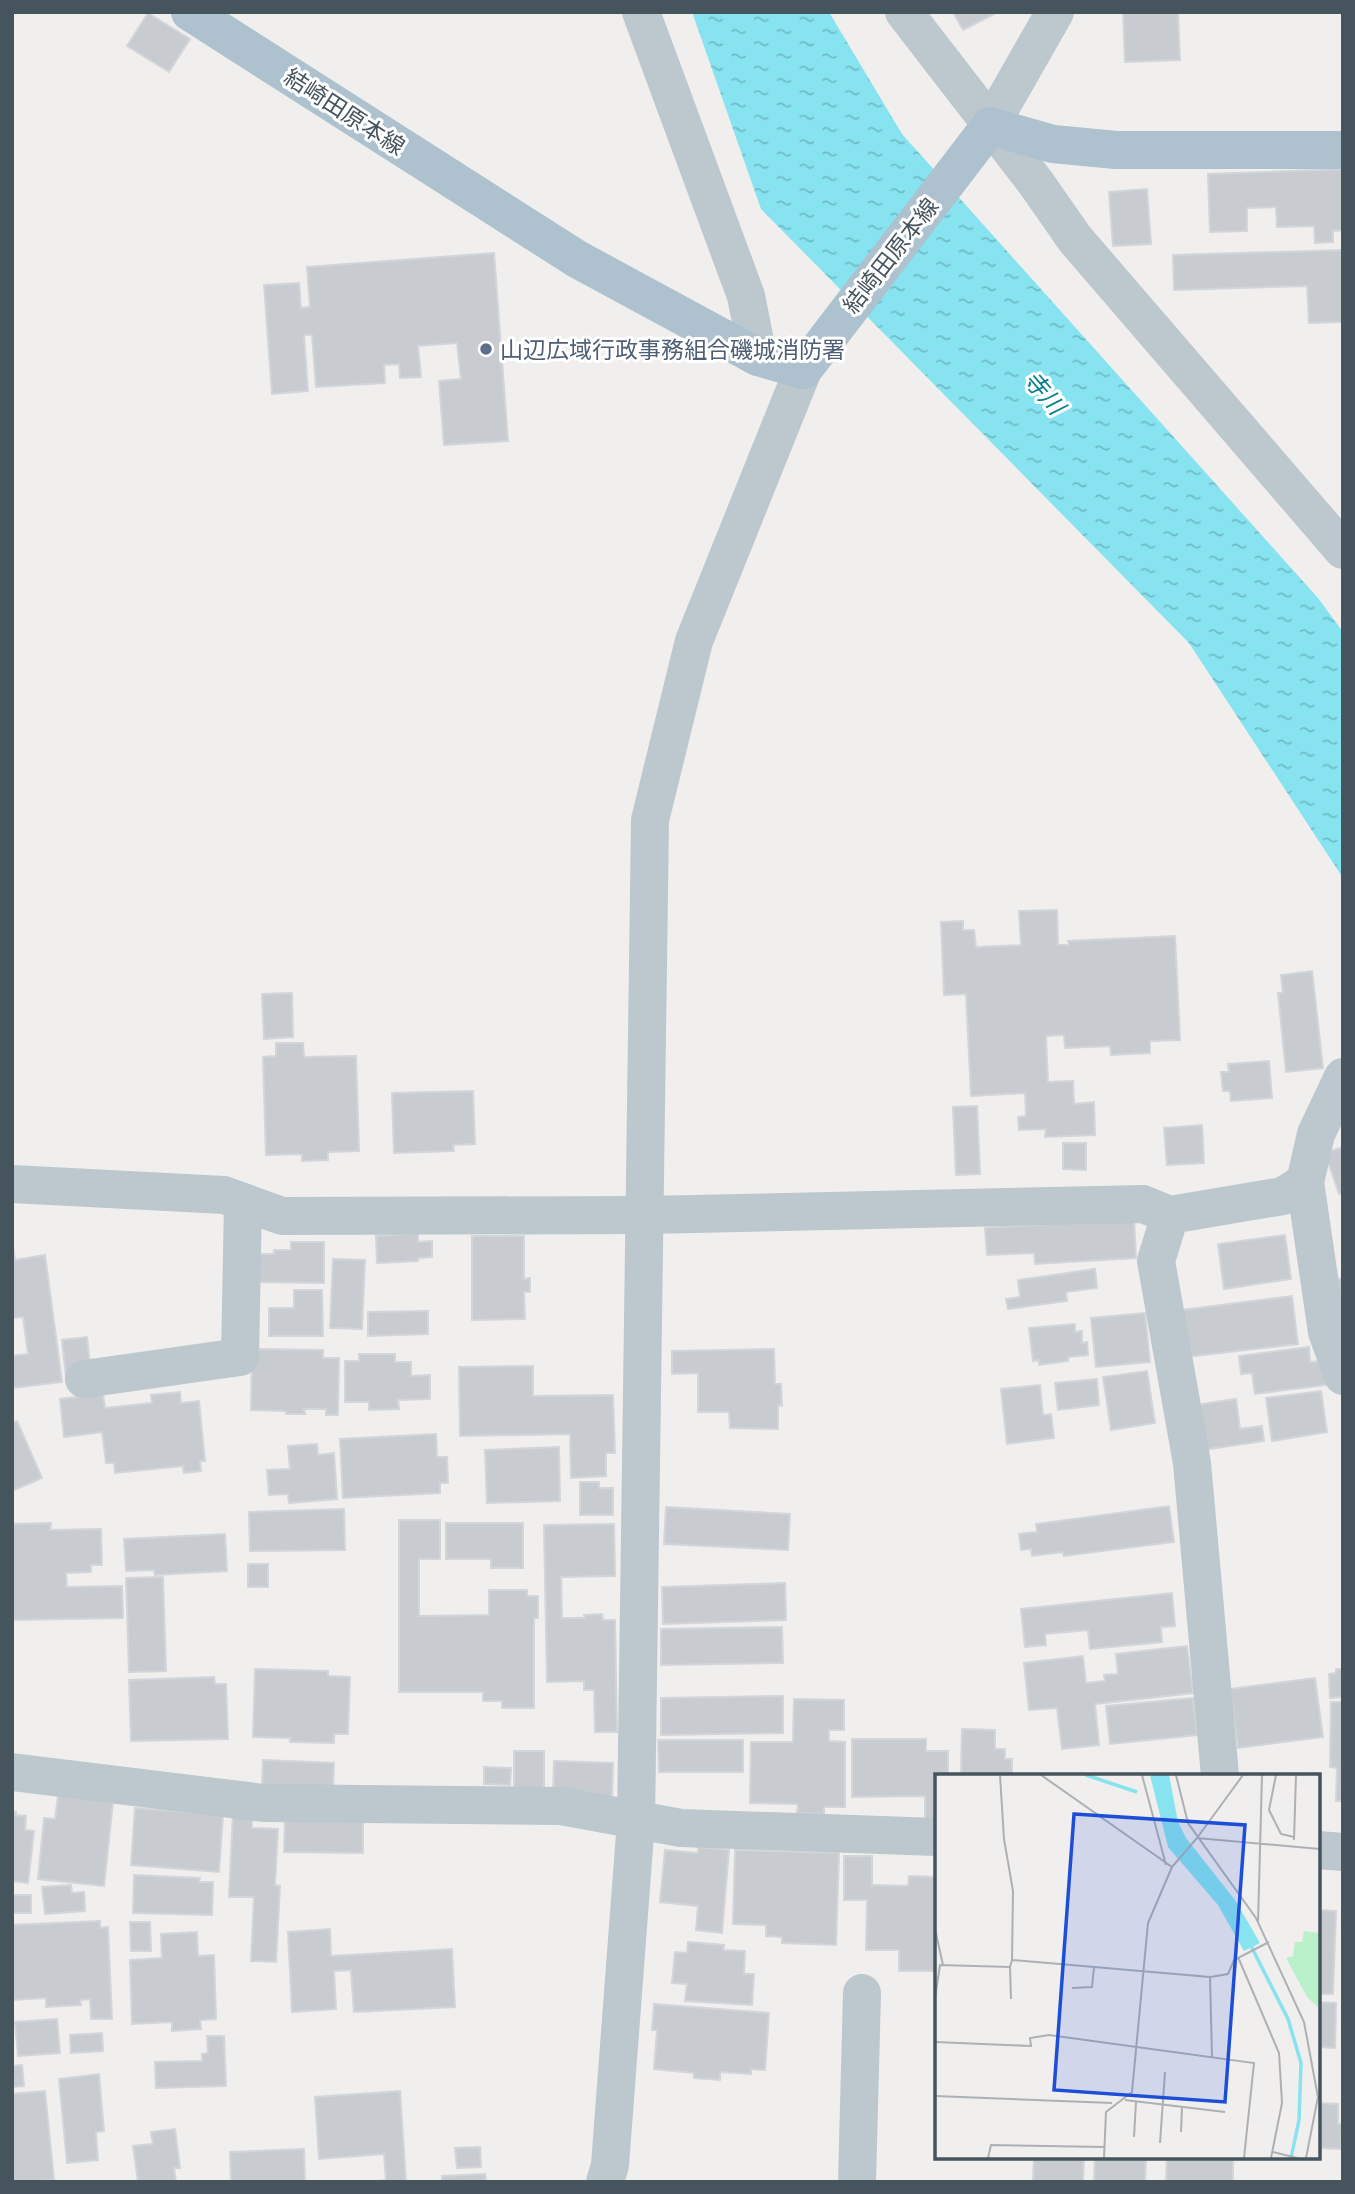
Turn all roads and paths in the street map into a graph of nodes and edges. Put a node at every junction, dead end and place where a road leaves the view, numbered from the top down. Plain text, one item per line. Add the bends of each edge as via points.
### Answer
1 (190, 12) edge
2 (641, 12) edge
3 (904, 12) edge
4 (1055, 12) edge
5 (983, 134) junction
6 (1343, 150) edge
7 (758, 357) junction
8 (803, 370) junction
9 (1343, 550) edge
10 (1343, 1077) edge
11 (1305, 1182) junction
12 (12, 1184) edge
13 (243, 1202) junction
14 (646, 1215) junction
15 (1170, 1215) junction
16 (1343, 1376) edge
17 (84, 1379) dead end
18 (12, 1772) edge
19 (1220, 1774) edge
20 (636, 1821) junction
21 (935, 1838) edge
22 (1320, 1850) edge
23 (1343, 1852) edge
24 (862, 1993) dead end
25 (605, 2182) edge
26 (858, 2182) edge

1 - 7 main road, 結崎田原本線 via 576,259
2 - 7 street via 746,296
3 - 5 street
4 - 5 street
5 - 6 main road via 1116,150
5 - 8 main road, 結崎田原本線
5 - 9 street via 1036,183 1075,239
7 - 8 main road, 結崎田原本線
8 - 14 street via 694,641 650,820
10 - 11 street via 1315,1134
11 - 15 street via 1283,1196
11 - 16 street via 1327,1332
12 - 13 street via 224,1195
13 - 14 street via 282,1216
13 - 17 street via 240,1357
14 - 15 street via 1143,1204
14 - 20 street
15 - 19 street via 1156,1261 1192,1463
18 - 20 street via 264,1802 561,1805
20 - 21 street via 681,1828
20 - 25 street via 610,2165
22 - 23 street
24 - 26 street

